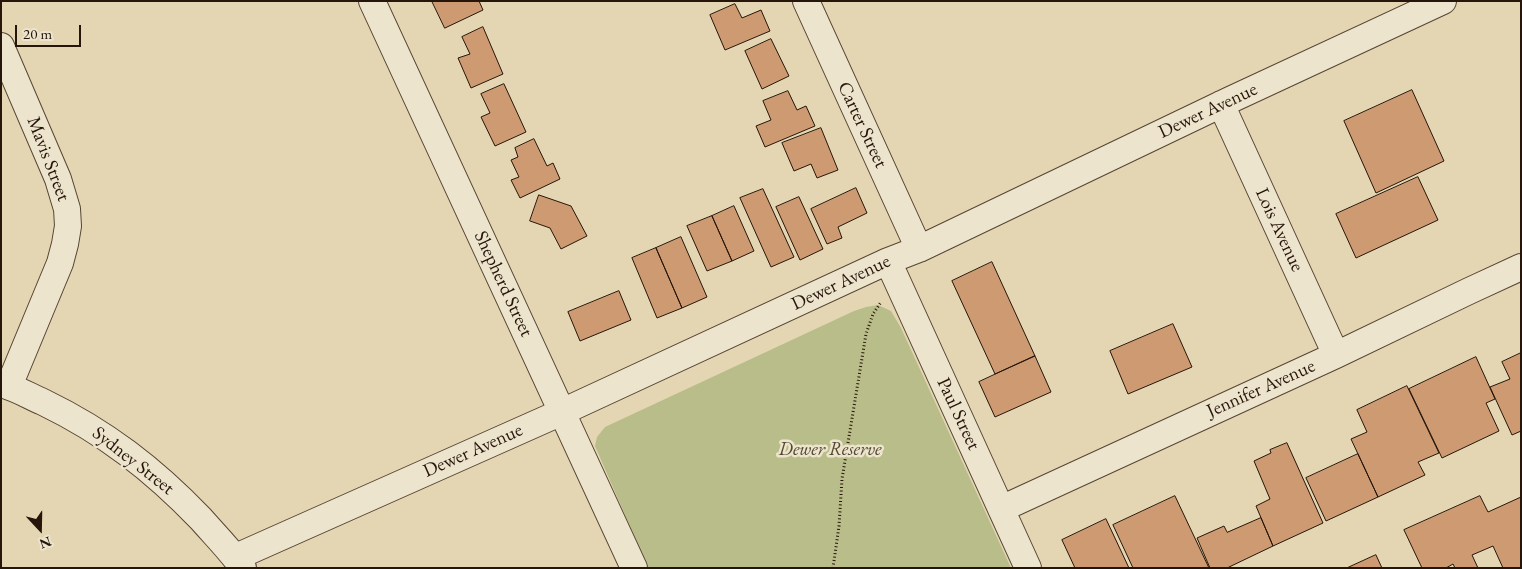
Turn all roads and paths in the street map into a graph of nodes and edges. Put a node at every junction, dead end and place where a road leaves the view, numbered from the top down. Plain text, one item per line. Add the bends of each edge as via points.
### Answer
1 (372, 1) edge
2 (806, 1) edge
3 (1444, 1) edge
4 (1, 46) edge
5 (1221, 104) junction
6 (919, 249) junction
7 (1521, 267) edge
8 (893, 272) junction
9 (1336, 356) junction
10 (5, 385) edge
11 (562, 412) junction
12 (1001, 509) junction
13 (239, 563) edge
14 (634, 568) edge
15 (833, 568) edge
16 (1028, 568) edge

1 - 11 street, Shepherd Street
2 - 6 street, Carter Street
3 - 5 street, Dewer Avenue
4 - 10 street, Mavis Street via 58,178 68,226 60,263
5 - 6 street, Dewer Avenue
5 - 9 street, Lois Avenue
6 - 8 street, Dewer Avenue
7 - 9 street, Jennifer Avenue
8 - 11 street, Dewer Avenue
8 - 12 street, Paul Street
8 - 15 path via 866,334 842,479
9 - 12 street, Jennifer Avenue
10 - 13 street, Sydney Street via 91,428 143,464 170,487
11 - 13 street, Dewer Avenue
11 - 14 street, Shepherd Street
12 - 16 street, Paul Street

